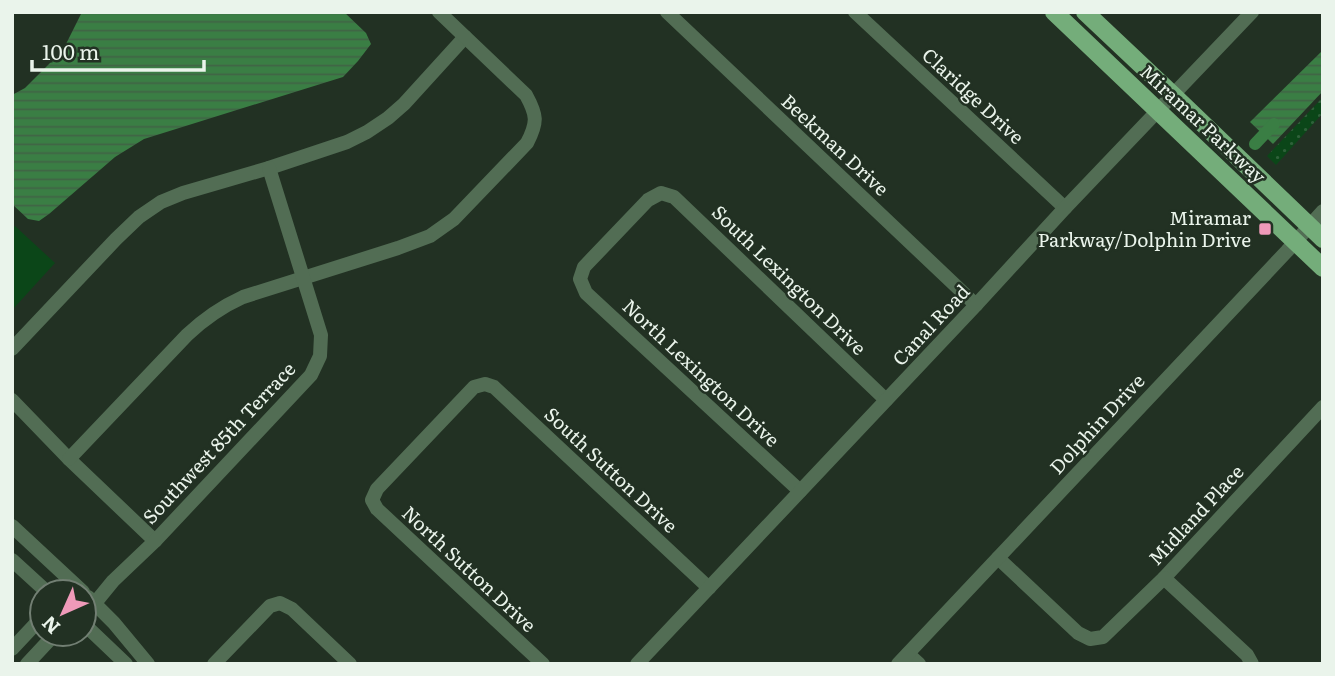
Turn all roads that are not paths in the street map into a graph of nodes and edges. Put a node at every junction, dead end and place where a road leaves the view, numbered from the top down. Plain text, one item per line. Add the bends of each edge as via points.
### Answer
1 (439, 12) edge
2 (667, 12) edge
3 (855, 12) edge
4 (1054, 12) edge
5 (1086, 12) edge
6 (1252, 12) edge
7 (465, 37) junction
8 (1174, 95) junction
9 (1159, 111) junction
10 (269, 168) junction
11 (661, 193) joint
12 (1065, 208) junction
13 (1323, 211) edge
14 (1308, 227) junction
15 (1323, 239) edge
16 (1296, 241) junction
17 (1323, 268) edge
18 (304, 278) junction
19 (976, 305) junction
20 (12, 349) edge
21 (485, 384) joint
22 (12, 400) edge
23 (886, 400) junction
24 (1323, 407) edge
25 (69, 459) junction
26 (800, 491) junction
27 (12, 526) edge
28 (155, 541) junction
29 (998, 558) junction
30 (12, 560) edge
31 (32, 578) edge
32 (68, 578) edge
33 (1164, 578) junction
34 (98, 588) edge
35 (709, 588) junction
36 (98, 607) edge
37 (28, 632) edge
38 (98, 637) edge
39 (41, 648) edge
40 (12, 649) edge
41 (908, 660) edge
42 (27, 664) edge
43 (126, 664) edge
44 (148, 664) edge
45 (214, 664) edge
46 (350, 664) edge
47 (542, 664) edge
48 (637, 664) edge
49 (1252, 664) edge

1 - 7 street
2 - 19 street, Beekman Drive
3 - 12 street, Claridge Drive
4 - 9 main road, Miramar Parkway
5 - 8 main road, Miramar Parkway
6 - 8 street, Canal Road
7 - 10 street via 404,104 367,132
7 - 18 street via 526,94 535,111 527,143 454,219 430,236
8 - 9 street, Canal Road
8 - 14 main road, Miramar Parkway
9 - 12 street, Canal Road
9 - 16 main road, Miramar Parkway
10 - 18 street, Southwest 85th Terrace
10 - 20 street via 183,193 139,217
11 - 23 street, South Lexington Drive via 674,197
11 - 26 street, North Lexington Drive via 648,200 584,267 580,279 586,293
12 - 19 street, Canal Road
13 - 14 street, Dolphin Drive
14 - 15 main road, Miramar Parkway
14 - 16 street, Dolphin Drive
16 - 17 main road, Miramar Parkway
16 - 29 street, Dolphin Drive
18 - 25 street via 243,297 203,320
18 - 28 street, Southwest 85th Terrace via 321,335 320,356 311,375
19 - 23 street, Canal Road
21 - 35 street, South Sutton Drive via 494,387
21 - 47 street, North Sutton Drive via 474,387 377,489 372,500
22 - 25 street
23 - 26 street, Canal Road
24 - 33 street, Midland Place
25 - 28 street
26 - 35 street, Canal Road
27 - 32 street
28 - 34 street, Southwest 85th Terrace via 113,581
29 - 33 street, Midland Place via 1090,639 1103,637
29 - 41 street, Dolphin Drive
30 - 31 street
33 - 49 street
35 - 48 street, Canal Road
36 - 44 street
37 - 40 street
38 - 43 street
39 - 42 street
45 - 46 street via 270,606 280,603

